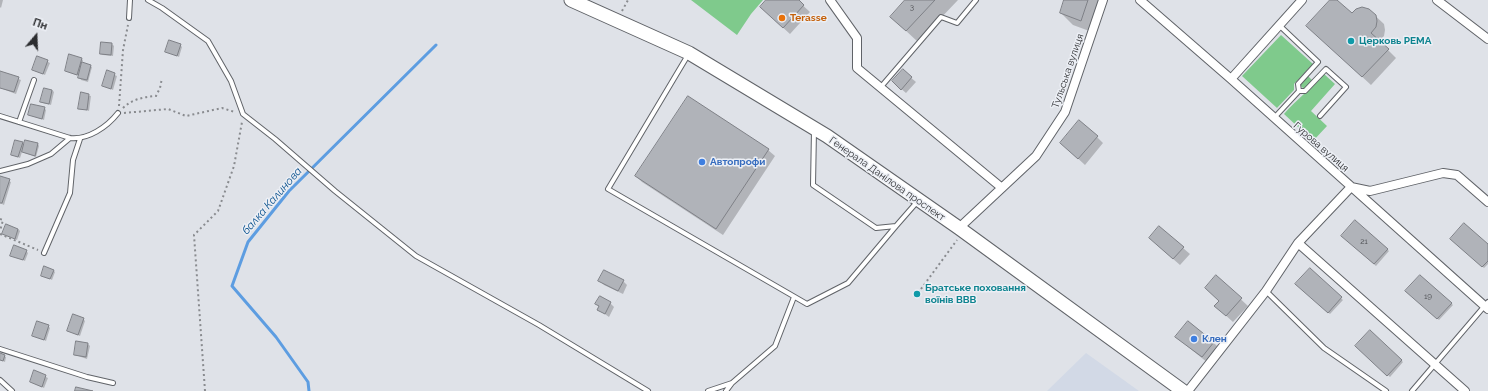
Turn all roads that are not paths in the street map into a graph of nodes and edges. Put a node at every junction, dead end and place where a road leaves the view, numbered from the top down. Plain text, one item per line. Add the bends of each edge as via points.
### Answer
1 (130, 0) edge
2 (148, 0) edge
3 (571, 0) edge
4 (830, 0) edge
5 (976, 0) edge
6 (1103, 0) edge
7 (1140, 0) edge
8 (1302, 0) edge
9 (1437, 0) edge
10 (129, 18) road end
11 (1280, 26) junction
12 (1488, 39) edge
13 (689, 53) junction
14 (1231, 79) junction
15 (34, 80) dead end
16 (880, 88) junction
17 (1299, 91) junction
18 (118, 113) road end
19 (0, 116) edge
20 (1320, 116) dead end
21 (1273, 118) junction
22 (20, 122) junction
23 (814, 128) junction
24 (70, 138) junction
25 (80, 139) junction
26 (0, 171) edge
27 (1352, 187) junction
28 (1002, 188) junction
29 (918, 200) junction
30 (1488, 202) edge
31 (896, 226) junction
32 (961, 230) junction
33 (1298, 243) junction
34 (44, 253) road end
35 (1266, 291) junction
36 (794, 297) junction
37 (1487, 306) edge
38 (0, 349) edge
39 (1435, 363) junction
40 (0, 380) edge
41 (113, 383) dead end
42 (732, 383) junction
43 (12, 391) edge
44 (648, 391) edge
45 (708, 391) edge
46 (726, 391) edge
47 (1183, 391) edge
48 (1188, 391) edge
49 (1386, 391) edge
50 (1412, 391) edge
51 (1465, 391) edge

1 - 10 lane
2 - 44 lane via 208,41 231,81 243,114 416,256 539,325
3 - 13 main road, Генерала Данілова проспект
4 - 16 street via 857,38 857,68
5 - 16 lane via 957,23 941,17
6 - 28 street, Тульська вулиця via 1066,112 1036,156
7 - 14 street, Гурова вулиця
8 - 11 street
9 - 12 street
11 - 14 street
11 - 17 lane via 1318,62 1298,84
13 - 23 main road, Генерала Данілова проспект
13 - 36 lane via 608,189
14 - 21 street, Гурова вулиця
15 - 22 lane
16 - 28 street
17 - 20 lane via 1305,91 1326,69 1346,88
17 - 21 lane
18 - 25 lane via 110,124
19 - 22 lane
21 - 27 street, Гурова вулиця
22 - 24 lane
23 - 29 main road, Генерала Данілова проспект
23 - 31 lane via 813,185 876,228
24 - 25 lane
24 - 26 lane via 51,154 28,164
25 - 34 lane via 73,160 70,193
27 - 30 street via 1370,191 1443,173 1457,175
27 - 33 street
27 - 37 street, Гурова вулиця
28 - 32 street, Тульська вулиця
29 - 31 lane
29 - 32 main road, Генерала Данілова проспект
31 - 36 lane via 848,283 807,304
32 - 47 main road, Генерала Данілова проспект
33 - 35 street
33 - 39 street
35 - 48 street
35 - 49 lane via 1324,348
36 - 42 lane via 775,346
37 - 39 lane
38 - 41 lane
39 - 50 lane
39 - 51 street
40 - 43 lane
42 - 45 lane
42 - 46 lane

